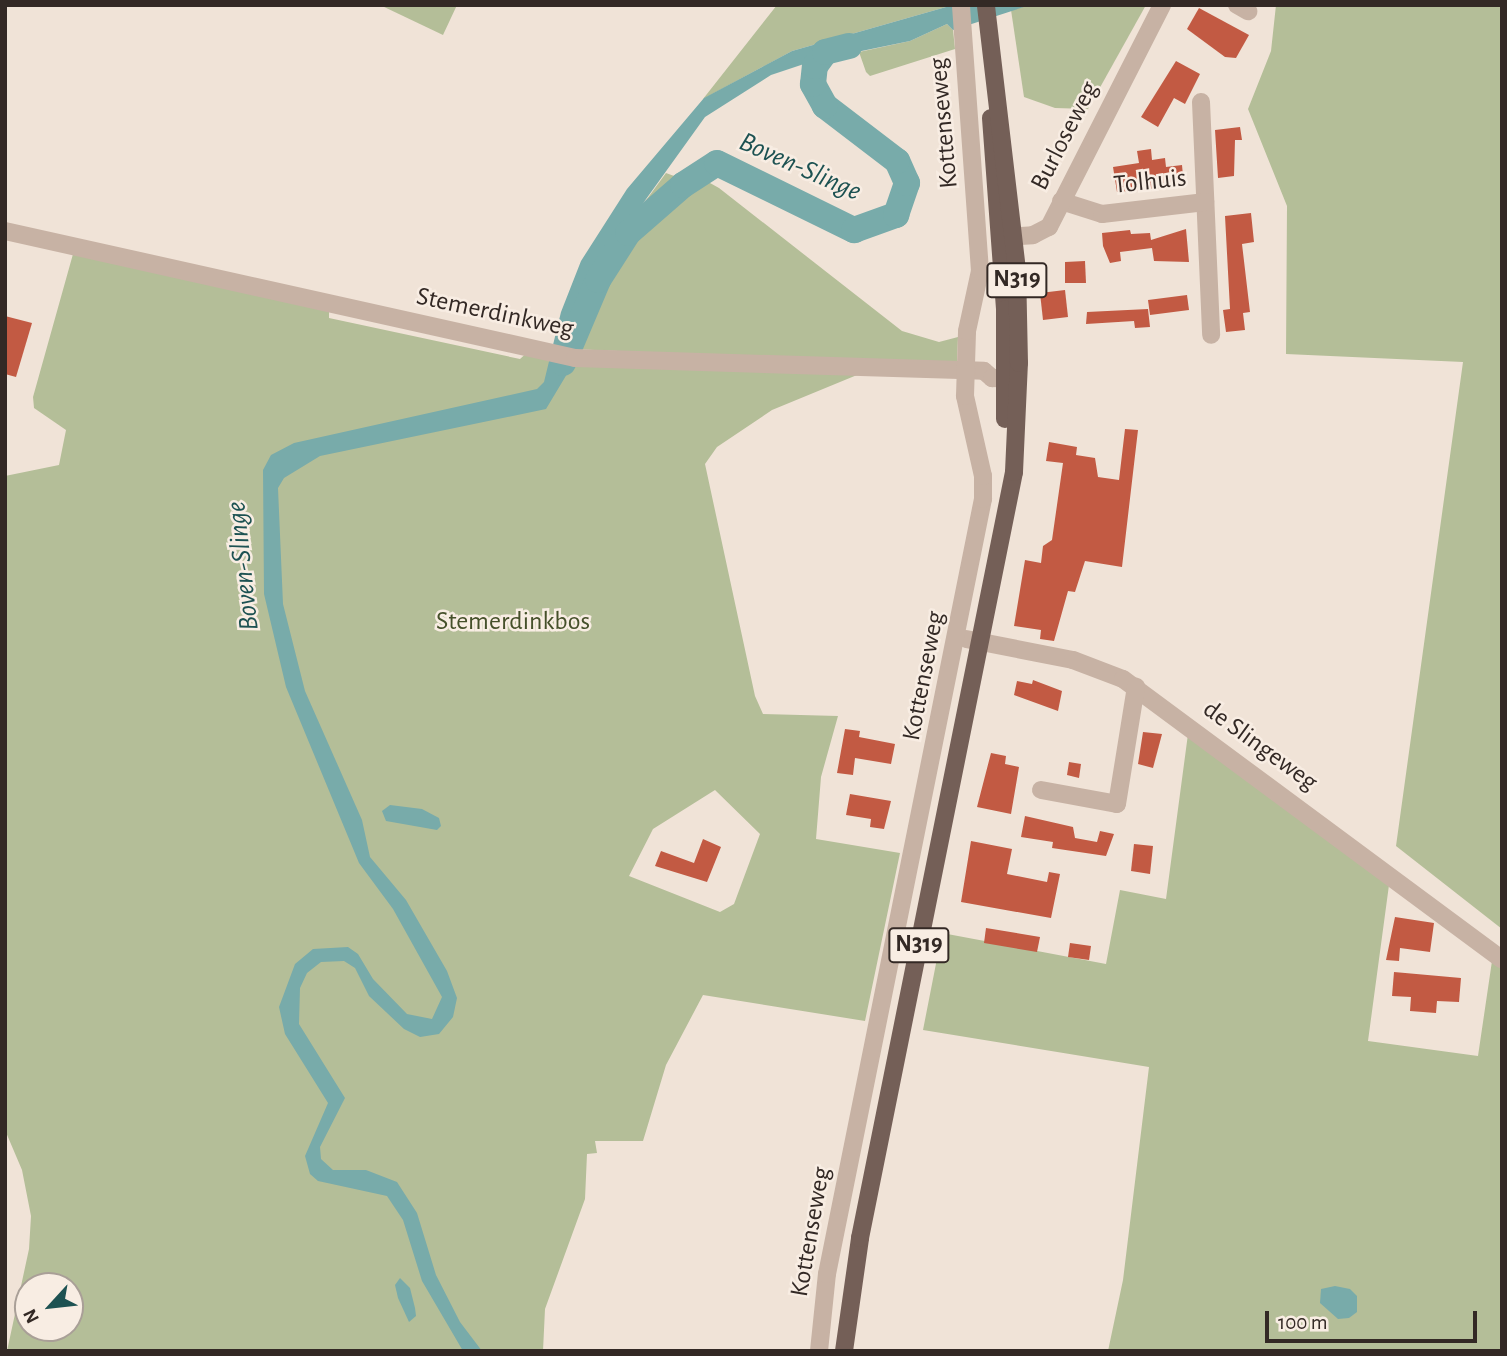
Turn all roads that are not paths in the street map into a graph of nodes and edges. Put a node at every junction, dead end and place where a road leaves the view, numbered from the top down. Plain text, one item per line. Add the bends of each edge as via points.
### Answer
1 (961, 5) edge
2 (1162, 5) edge
3 (987, 13) edge
4 (1201, 102) dead end
5 (1061, 201) junction
6 (1205, 202) junction
7 (5, 232) edge
8 (1007, 236) junction
9 (979, 238) junction
10 (1211, 335) dead end
11 (965, 370) junction
12 (1013, 371) junction
13 (958, 637) junction
14 (982, 642) junction
15 (1136, 687) junction
16 (1041, 790) dead end
17 (905, 896) junction
18 (928, 901) junction
19 (1502, 958) edge
20 (819, 1351) edge
21 (844, 1351) edge

1 - 9 street, Kottenseweg
2 - 5 street, Burloseweg
3 - 8 main road, Kottenseweg / N319
4 - 6 street, Tolhuis
5 - 6 street, Tolhuis via 1102,214
5 - 8 street, Burloseweg via 1043,231
6 - 10 street, Tolhuis
7 - 11 street, Stemerdinkweg via 575,358
8 - 9 street, Burloseweg
8 - 12 main road, Kottenseweg / N319
9 - 11 street, Kottenseweg via 980,271 967,331
11 - 12 street, Stemerdinkweg via 984,371 992,364
11 - 13 street, Kottenseweg via 967,417 980,458 983,499
12 - 14 main road, Kottenseweg / N319 via 1000,541
13 - 14 street, de Slingeweg
13 - 17 street, Kottenseweg
14 - 15 street, de Slingeweg via 1098,667
14 - 18 main road, Kottenseweg / N319
15 - 16 street via 1117,804
15 - 19 street, de Slingeweg
17 - 18 street
17 - 20 street, Kottenseweg via 827,1274
18 - 21 main road, Kottenseweg / N319 via 860,1238

